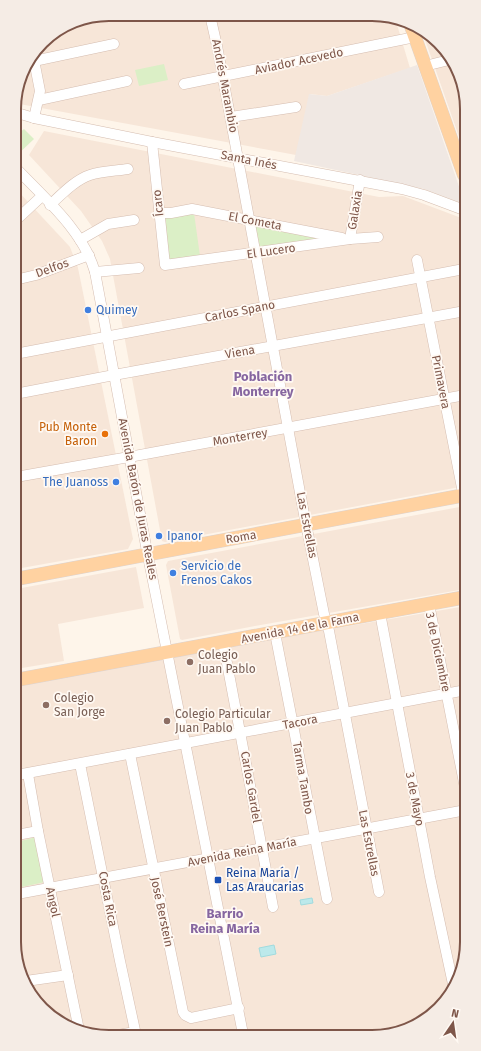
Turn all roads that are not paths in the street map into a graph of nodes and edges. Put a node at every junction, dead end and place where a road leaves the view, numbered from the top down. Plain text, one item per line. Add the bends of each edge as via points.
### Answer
1 (211, 21) edge
2 (413, 31) edge
3 (114, 44) dead end
4 (38, 57) edge
5 (446, 61) edge
6 (35, 62) edge
7 (425, 66) junction
8 (223, 76) junction
9 (127, 81) dead end
10 (184, 84) dead end
11 (39, 100) junction
12 (296, 107) dead end
13 (21, 114) edge
14 (231, 117) junction
15 (33, 118) junction
16 (21, 119) edge
17 (152, 142) junction
18 (460, 154) edge
19 (238, 157) junction
20 (128, 169) dead end
21 (21, 174) edge
22 (360, 180) junction
23 (42, 196) junction
24 (50, 205) junction
25 (460, 209) edge
26 (159, 213) junction
27 (21, 215) edge
28 (134, 220) dead end
29 (250, 220) junction
30 (378, 236) dead end
31 (350, 239) junction
32 (80, 240) junction
33 (255, 253) junction
34 (89, 255) junction
35 (417, 260) dead end
36 (165, 265) joint
37 (139, 268) dead end
38 (460, 270) edge
39 (95, 272) junction
40 (420, 277) junction
41 (21, 279) edge
42 (265, 306) junction
43 (460, 312) edge
44 (428, 318) junction
45 (107, 336) junction
46 (272, 346) junction
47 (21, 353) edge
48 (114, 375) junction
49 (21, 393) edge
50 (460, 396) edge
51 (444, 399) junction
52 (288, 428) junction
53 (129, 457) junction
54 (460, 474) edge
55 (21, 476) edge
56 (460, 499) edge
57 (306, 525) junction
58 (148, 554) junction
59 (21, 578) edge
60 (460, 598) edge
61 (429, 604) junction
62 (380, 613) junction
63 (327, 623) junction
64 (275, 633) junction
65 (223, 642) junction
66 (168, 653) junction
67 (21, 679) edge
68 (460, 691) edge
69 (447, 694) junction
70 (397, 703) junction
71 (345, 713) junction
72 (293, 723) junction
73 (241, 733) junction
74 (186, 744) junction
75 (130, 754) junction
76 (460, 762) edge
77 (80, 764) junction
78 (28, 774) junction
79 (21, 775) edge
80 (460, 811) edge
81 (419, 819) junction
82 (366, 828) junction
83 (38, 831) junction
84 (21, 835) edge
85 (314, 838) junction
86 (262, 848) junction
87 (208, 858) junction
88 (153, 868) junction
89 (104, 878) junction
90 (51, 888) junction
91 (378, 892) dead end
92 (21, 893) edge
93 (327, 899) dead end
94 (273, 907) dead end
95 (454, 971) edge
96 (68, 974) junction
97 (30, 980) edge
98 (239, 1008) junction
99 (79, 1024) edge
100 (135, 1030) edge
101 (242, 1030) edge

1 - 8 street, Andrés Marambio
2 - 7 main road
2 - 8 street, Aviador Acevedo
3 - 4 street
5 - 7 street
6 - 11 street via 40,88
7 - 18 main road
8 - 10 street, Aviador Acevedo
8 - 14 street, Andrés Marambio
9 - 11 street
11 - 15 street
12 - 14 street
13 - 15 street, Santa Inés
14 - 19 street, Andrés Marambio
15 - 16 street, Santa Inés
15 - 17 street, Santa Inés
17 - 19 street, Santa Inés
17 - 26 street, Ícaro
19 - 22 street, Santa Inés
19 - 29 street, Las Estrellas
20 - 24 street via 84,177
21 - 23 street, Avenida Barón de Juras Reales
22 - 25 street, Santa Inés via 412,191
22 - 31 street, Galaxia
23 - 24 street, Avenida Barón de Juras Reales
23 - 27 street
24 - 32 street, Avenida Barón de Juras Reales
26 - 29 street, El Cometa via 192,209
26 - 36 street, Ícaro
28 - 32 street via 108,224
29 - 31 street, El Cometa
29 - 33 street, Las Estrellas
30 - 31 street, El Lucero
31 - 33 street, El Lucero
32 - 34 street, Avenida Barón de Juras Reales
33 - 36 street, El Lucero
33 - 42 street, Las Estrellas
34 - 39 street, Avenida Barón de Juras Reales
34 - 41 street, Delfos
35 - 40 street, Primavera
37 - 39 street
38 - 40 street, Carlos Spano
39 - 45 street, Avenida Barón de Juras Reales
40 - 42 street, Carlos Spano
40 - 44 street, Primavera
42 - 45 street, Carlos Spano
42 - 46 street, Las Estrellas
43 - 44 street, Viena
44 - 46 street, Viena
44 - 51 street, Primavera
45 - 47 street, Carlos Spano
45 - 48 street, Avenida Barón de Juras Reales
46 - 48 street, Viena
46 - 52 street, Las Estrellas
48 - 49 street, Viena
48 - 53 street, Avenida Barón de Juras Reales
50 - 51 street, Monterrey
51 - 52 street, Monterrey
51 - 54 street, Primavera
52 - 53 street, Monterrey
52 - 57 street, Las Estrellas
53 - 55 street, Monterrey
53 - 58 street, Avenida Barón de Juras Reales
56 - 57 main road, Roma
57 - 58 main road, Roma
57 - 63 street, Las Estrellas
58 - 59 main road, Roma
58 - 66 street, Avenida Barón de Juras Reales
60 - 61 main road, Avenida 14 de la Fama
61 - 62 main road, Avenida 14 de la Fama
61 - 69 street, 3 de Diciembre
62 - 63 main road, Avenida 14 de la Fama
62 - 70 street, 3 de Mayo
63 - 64 main road, Avenida 14 de la Fama
63 - 71 street, Las Estrellas
64 - 65 main road, Avenida 14 de la Fama
64 - 72 street, Tarma Tambo
65 - 66 main road, Avenida 14 de la Fama
65 - 73 street, Carlos Gardel
66 - 67 main road, Avenida 14 de la Fama
66 - 74 street, Avenida Barón de Juras Reales
68 - 69 street, Tacora
69 - 70 street, Tacora
69 - 76 street, 3 de Diciembre
70 - 71 street, Tacora
70 - 81 street, 3 de Mayo
71 - 72 street, Tacora
71 - 82 street, Las Estrellas
72 - 73 street, Tacora
72 - 85 street, Tarma Tambo
73 - 74 street, Tacora
73 - 86 street, Carlos Gardel
74 - 75 street, Tacora
74 - 87 street, Avenida Barón de Juras Reales
75 - 77 street, Tacora
75 - 88 street, José Berstein
77 - 78 street, Tacora
77 - 89 street, Costa Rica
78 - 79 street, Tacora
78 - 83 street, Angol
80 - 81 street, Avenida Reina María
81 - 82 street, Avenida Reina María
81 - 95 street, 3 de Mayo via 430,877
82 - 85 street, Avenida Reina María
82 - 91 street, Las Estrellas
83 - 84 street
83 - 90 street, Angol
85 - 86 street, Avenida Reina María
85 - 93 street, Tarma Tambo
86 - 87 street, Avenida Reina María
86 - 94 street, Carlos Gardel
87 - 88 street, Avenida Reina María
87 - 98 street, Avenida Barón de Juras Reales
88 - 89 street, Avenida Reina María
88 - 98 street, José Berstein via 184,1014 191,1018
89 - 90 street, Avenida Reina María
89 - 100 street, Costa Rica
90 - 92 street, Avenida Reina María
90 - 96 street, Angol
96 - 97 street
96 - 99 street, Angol
98 - 101 street, Avenida Barón de Juras Reales

